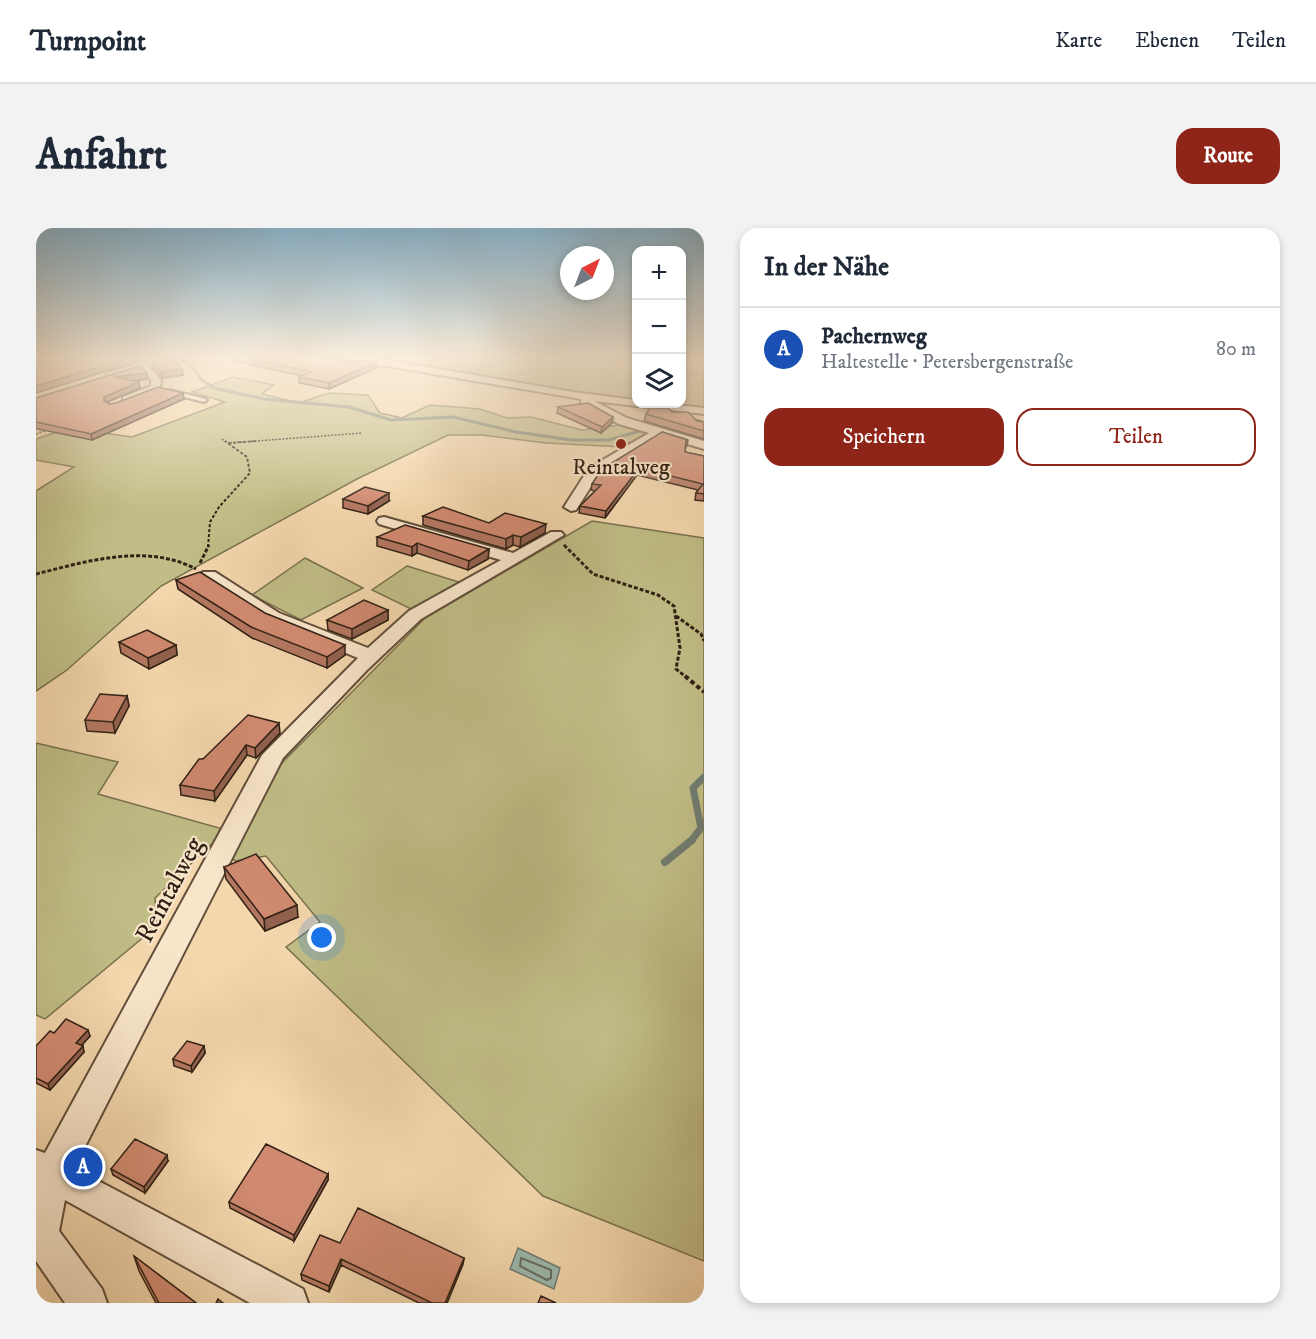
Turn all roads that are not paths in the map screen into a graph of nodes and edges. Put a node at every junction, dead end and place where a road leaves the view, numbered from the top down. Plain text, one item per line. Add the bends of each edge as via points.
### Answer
1 (600, 409) edge
2 (688, 409) edge
3 (704, 411) edge
4 (659, 432) junction
5 (704, 445) edge
6 (571, 507) dead end
7 (384, 521) dead end
8 (556, 536) road end
9 (513, 558) junction
10 (209, 576) edge
11 (371, 656) junction
12 (44, 1171) edge
13 (88, 1303) edge
14 (289, 1303) edge

1 - 4 street
2 - 3 street
4 - 5 street
4 - 6 street via 594,471
7 - 9 street
8 - 9 street, Reintalweg
9 - 11 street, Reintalweg via 415,615
10 - 11 street via 273,617
11 - 12 street, Reintalweg via 273,755
12 - 13 street, Reintalweg via 40,1235
12 - 14 street

